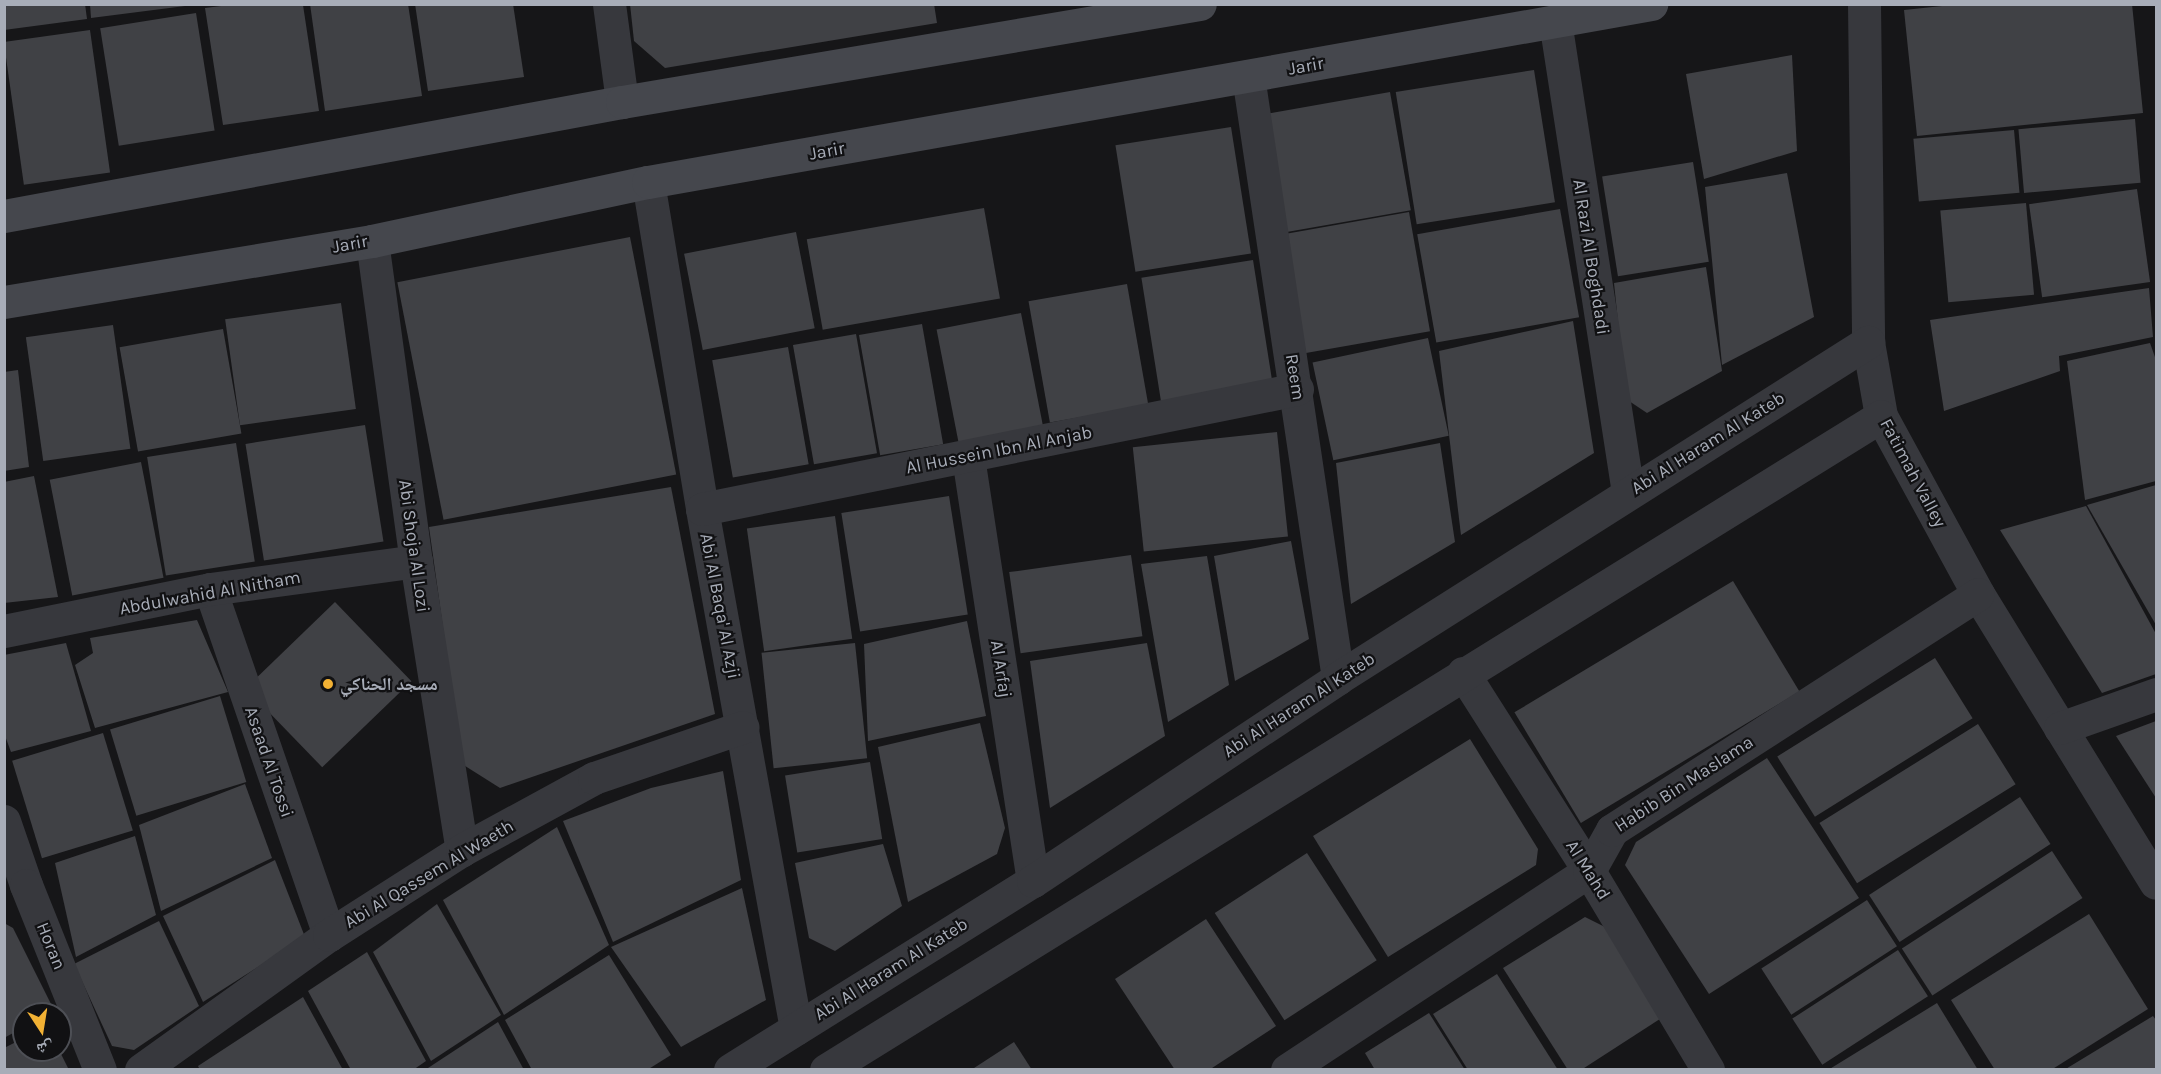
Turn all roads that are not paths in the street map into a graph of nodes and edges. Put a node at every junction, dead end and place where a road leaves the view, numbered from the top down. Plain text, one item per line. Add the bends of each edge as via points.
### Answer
1 (609, 4) edge
2 (1200, 4) edge
3 (1651, 4) edge
4 (1863, 4) edge
5 (1555, 21) junction
6 (1248, 76) junction
7 (622, 102) junction
8 (648, 182) junction
9 (4, 216) edge
10 (372, 241) junction
11 (4, 302) edge
12 (1869, 342) junction
13 (1297, 389) junction
14 (1881, 416) junction
15 (968, 457) junction
16 (1628, 493) junction
17 (702, 509) junction
18 (416, 561) junction
19 (210, 589) junction
20 (1978, 594) junction
21 (4, 631) edge
22 (1463, 674) junction
23 (1338, 678) junction
24 (2157, 694) edge
25 (743, 727) junction
26 (2060, 728) junction
27 (4, 821) edge
28 (462, 850) junction
29 (1589, 871) junction
30 (1033, 881) junction
31 (2157, 883) edge
32 (15, 891) edge
33 (329, 935) junction
34 (796, 1029) junction
35 (100, 1070) edge
36 (141, 1070) edge
37 (730, 1070) edge
38 (826, 1070) edge
39 (1287, 1070) edge
40 (1708, 1070) edge

1 - 7 street
2 - 7 main road
3 - 5 main road, Jarir
4 - 12 street, Fatimah Valley
5 - 6 main road, Jarir
5 - 16 street, Al Razi Al Boghdadi
6 - 8 main road, Jarir
6 - 13 street, Reem
7 - 9 main road
8 - 10 main road, Jarir
8 - 17 street, Abi Al Baqa' Al Azji
10 - 11 main road, Jarir
10 - 18 street, Abi Shoja Al Lozi
12 - 14 street, Fatimah Valley
12 - 16 street, Abi Al Haram Al Kateb
13 - 15 street, Al Hussein Ibn Al Anjab
13 - 23 street, Reem
14 - 20 street, Fatimah Valley
14 - 22 street
15 - 17 street, Al Hussein Ibn Al Anjab
15 - 30 street, Al Arfaj
16 - 23 street, Abi Al Haram Al Kateb
17 - 25 street, Abi Al Baqa' Al Azji
18 - 19 street, Abdulwahid Al Nitham
18 - 28 street, Abi Shoja Al Lozi
19 - 21 street, Abdulwahid Al Nitham
19 - 33 street, Asaad Al Tossi
20 - 26 street, Fatimah Valley
20 - 29 street, Habib Bin Maslama via 1612,830
22 - 29 street, Al Mahd
22 - 38 street
23 - 30 street, Abi Al Haram Al Kateb
24 - 26 street
25 - 28 street, Abi Al Qassem Al Waeth via 594,778
25 - 34 street, Abi Al Baqa' Al Azji
26 - 31 street, Fatimah Valley
27 - 32 street, Horan
28 - 33 street, Abi Al Qassem Al Waeth
29 - 39 street, Habib Bin Maslama
29 - 40 street, Al Mahd
30 - 34 street, Abi Al Haram Al Kateb
32 - 35 street, Horan
33 - 36 street, Abi Al Qassem Al Waeth
34 - 37 street, Abi Al Haram Al Kateb

